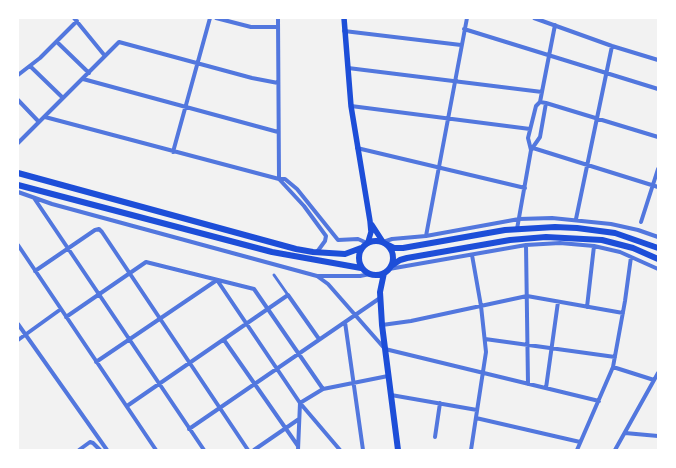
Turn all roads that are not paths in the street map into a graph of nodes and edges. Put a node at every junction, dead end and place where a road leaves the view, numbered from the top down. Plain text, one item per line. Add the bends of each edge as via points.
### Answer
1 (210, 18) edge
2 (216, 18) edge
3 (278, 18) edge
4 (344, 18) edge
5 (467, 18) edge
6 (534, 18) edge
7 (76, 20) edge
8 (555, 25) junction
9 (278, 27) junction
10 (464, 29) junction
11 (344, 31) junction
12 (56, 42) junction
13 (462, 45) junction
14 (612, 46) junction
15 (550, 55) junction
16 (105, 56) junction
17 (658, 60) edge
18 (197, 63) junction
19 (30, 66) junction
20 (348, 68) junction
21 (89, 73) junction
22 (607, 73) junction
23 (18, 74) edge
24 (82, 79) junction
25 (455, 81) junction
26 (278, 83) junction
27 (658, 89) edge
28 (542, 92) junction
29 (63, 98) junction
30 (18, 100) edge
31 (540, 102) junction
32 (546, 103) junction
33 (185, 105) junction
34 (351, 106) junction
35 (45, 117) junction
36 (448, 118) junction
37 (596, 118) junction
38 (39, 122) junction
39 (530, 129) junction
40 (278, 132) junction
41 (658, 137) edge
42 (18, 143) edge
43 (357, 148) junction
44 (532, 149) junction
45 (173, 152) junction
46 (586, 163) junction
47 (439, 167) junction
48 (658, 169) edge
49 (18, 174) edge
50 (279, 179) junction
51 (18, 184) edge
52 (653, 185) junction
53 (658, 187) edge
54 (525, 188) junction
55 (18, 192) edge
56 (34, 198) junction
57 (519, 219) junction
58 (576, 219) junction
59 (370, 221) junction
60 (641, 222) dead end
61 (517, 229) junction
62 (426, 236) junction
63 (658, 237) edge
64 (367, 242) junction
65 (386, 243) junction
66 (18, 245) edge
67 (526, 245) junction
68 (594, 246) junction
69 (361, 248) junction
70 (658, 248) edge
71 (67, 249) junction
72 (316, 252) junction
73 (472, 255) junction
74 (632, 257) junction
75 (658, 259) edge
76 (390, 267) junction
77 (362, 268) junction
78 (658, 269) edge
79 (35, 271) junction
80 (129, 273) junction
81 (384, 273) junction
82 (370, 274) junction
83 (274, 275) dead end
84 (317, 276) junction
85 (217, 280) junction
86 (99, 294) junction
87 (288, 295) junction
88 (380, 295) junction
89 (527, 296) junction
90 (558, 302) junction
91 (481, 306) junction
92 (588, 307) junction
93 (61, 309) junction
94 (267, 310) junction
95 (623, 313) junction
96 (355, 315) junction
97 (66, 317) junction
98 (160, 319) junction
99 (345, 322) junction
100 (18, 324) edge
101 (246, 324) junction
102 (382, 324) junction
103 (25, 334) junction
104 (130, 339) junction
105 (320, 339) junction
106 (485, 339) junction
107 (18, 340) edge
108 (224, 340) junction
109 (528, 344) junction
110 (552, 347) junction
111 (385, 349) junction
112 (299, 354) junction
113 (615, 357) junction
114 (96, 362) junction
115 (190, 363) junction
116 (613, 367) junction
117 (277, 368) junction
118 (658, 373) edge
119 (482, 374) junction
120 (388, 376) junction
121 (654, 380) junction
122 (354, 383) junction
123 (160, 384) junction
124 (254, 384) junction
125 (528, 384) junction
126 (546, 388) junction
127 (323, 389) junction
128 (390, 395) junction
129 (599, 400) junction
130 (300, 403) junction
131 (440, 403) junction
132 (127, 406) junction
133 (220, 408) junction
134 (477, 410) junction
135 (476, 418) junction
136 (299, 419) junction
137 (286, 428) junction
138 (189, 429) junction
139 (625, 433) junction
140 (658, 436) edge
141 (435, 437) dead end
142 (580, 442) junction
143 (298, 448) edge
144 (79, 450) edge
145 (100, 450) edge
146 (107, 450) edge
147 (156, 450) edge
148 (204, 450) edge
149 (248, 450) edge
150 (254, 450) edge
151 (340, 450) edge
152 (363, 450) edge
153 (398, 450) edge
154 (471, 450) edge
155 (578, 450) edge
156 (615, 450) edge

1 - 18 street
2 - 9 street via 251,27
3 - 9 street
4 - 11 main road
5 - 10 street
6 - 8 street
7 - 12 street
7 - 16 street
8 - 14 street
8 - 15 street
9 - 26 street
10 - 13 street
10 - 15 street
11 - 13 street
11 - 20 main road
12 - 19 street
12 - 21 street
13 - 25 street
14 - 17 street
14 - 22 street
15 - 22 street
15 - 28 street
16 - 18 street via 119,42
16 - 21 street
18 - 26 street
18 - 33 street
19 - 23 street
19 - 29 street
20 - 25 street
20 - 34 main road
21 - 24 street
22 - 27 street
22 - 37 street
24 - 29 street
24 - 33 street
25 - 28 street
25 - 36 street
26 - 40 street
28 - 31 street
29 - 35 street
30 - 38 street
31 - 32 street
31 - 39 street via 536,106
32 - 37 street
32 - 44 street via 540,137
33 - 40 street
33 - 45 street
34 - 36 street
34 - 43 main road
35 - 38 street
35 - 45 street
36 - 39 street
36 - 47 street
37 - 41 street
37 - 46 street
38 - 42 street
39 - 44 street via 528,138
40 - 50 street
43 - 47 street
43 - 59 main road
44 - 46 street
44 - 54 street
45 - 50 street
46 - 52 street
46 - 58 street
47 - 54 street
47 - 62 street
48 - 52 street
49 - 72 main road via 296,249
50 - 64 street via 285,179 297,189 338,240 358,239
50 - 72 street via 304,206 326,236
51 - 77 main road via 272,252
52 - 53 street
52 - 60 street
54 - 57 street
55 - 56 street
56 - 71 street
56 - 84 street
57 - 58 street
57 - 61 street
57 - 62 street
58 - 63 street via 611,224
59 - 64 main road via 371,232
59 - 65 main road via 374,231
61 - 65 main road via 403,248 394,248
61 - 70 main road via 555,227 600,231 622,235
62 - 65 street via 392,239
64 - 65 main road via 378,240
64 - 69 main road
65 - 76 main road via 393,255
66 - 79 street
67 - 68 street via 560,243
67 - 73 street
67 - 89 street
68 - 74 street
68 - 92 street
69 - 72 main road via 345,254
69 - 77 main road via 358,260
71 - 79 street
71 - 80 street via 99,229
71 - 86 street
73 - 76 street
73 - 91 street
74 - 78 street
74 - 95 street
75 - 76 main road via 633,248 602,240 540,237 407,258
76 - 81 main road
77 - 82 main road
79 - 93 street
80 - 85 street via 146,262
80 - 86 street
80 - 98 street
81 - 82 main road
81 - 88 main road
82 - 84 street
82 - 88 main road
83 - 87 street
84 - 96 street via 328,284
85 - 94 street via 254,289
85 - 98 street
85 - 101 street
86 - 97 street
86 - 104 street
87 - 94 street
87 - 105 street
88 - 96 street
88 - 102 main road
89 - 90 street
89 - 91 street
89 - 109 street
90 - 92 street
90 - 110 street
91 - 102 street
91 - 106 street
92 - 95 street
93 - 97 street
93 - 103 street
94 - 101 street
94 - 112 street
95 - 113 street
96 - 99 street
96 - 111 street
97 - 114 street
98 - 104 street
98 - 115 street
99 - 105 street
99 - 122 street
100 - 103 street
101 - 108 street
101 - 117 street
102 - 111 main road
103 - 107 street
103 - 146 street
104 - 114 street
104 - 123 street
105 - 112 street
106 - 109 street
106 - 119 street via 486,352
108 - 115 street
108 - 124 street
109 - 110 street
109 - 125 street
110 - 113 street
110 - 126 street
111 - 119 street
111 - 120 main road
112 - 117 street
112 - 127 street
113 - 116 street
114 - 132 street
115 - 123 street
115 - 133 street
116 - 121 street
116 - 129 street
117 - 124 street
117 - 130 street
118 - 121 street
119 - 125 street
119 - 134 street
120 - 122 street
120 - 128 main road
121 - 139 street
122 - 127 street
122 - 152 street
123 - 132 street
123 - 138 street
124 - 133 street
124 - 137 street
125 - 126 street
126 - 129 street
127 - 130 street
128 - 131 street
128 - 153 main road
129 - 142 street
130 - 136 street
130 - 151 street
131 - 134 street
131 - 141 street
132 - 147 street
133 - 138 street
133 - 149 street
134 - 135 street
135 - 142 street
135 - 154 street
136 - 137 street
136 - 143 street
137 - 143 street
137 - 150 street
138 - 148 street
139 - 140 street
139 - 156 street
142 - 155 street
144 - 145 street via 90,442

